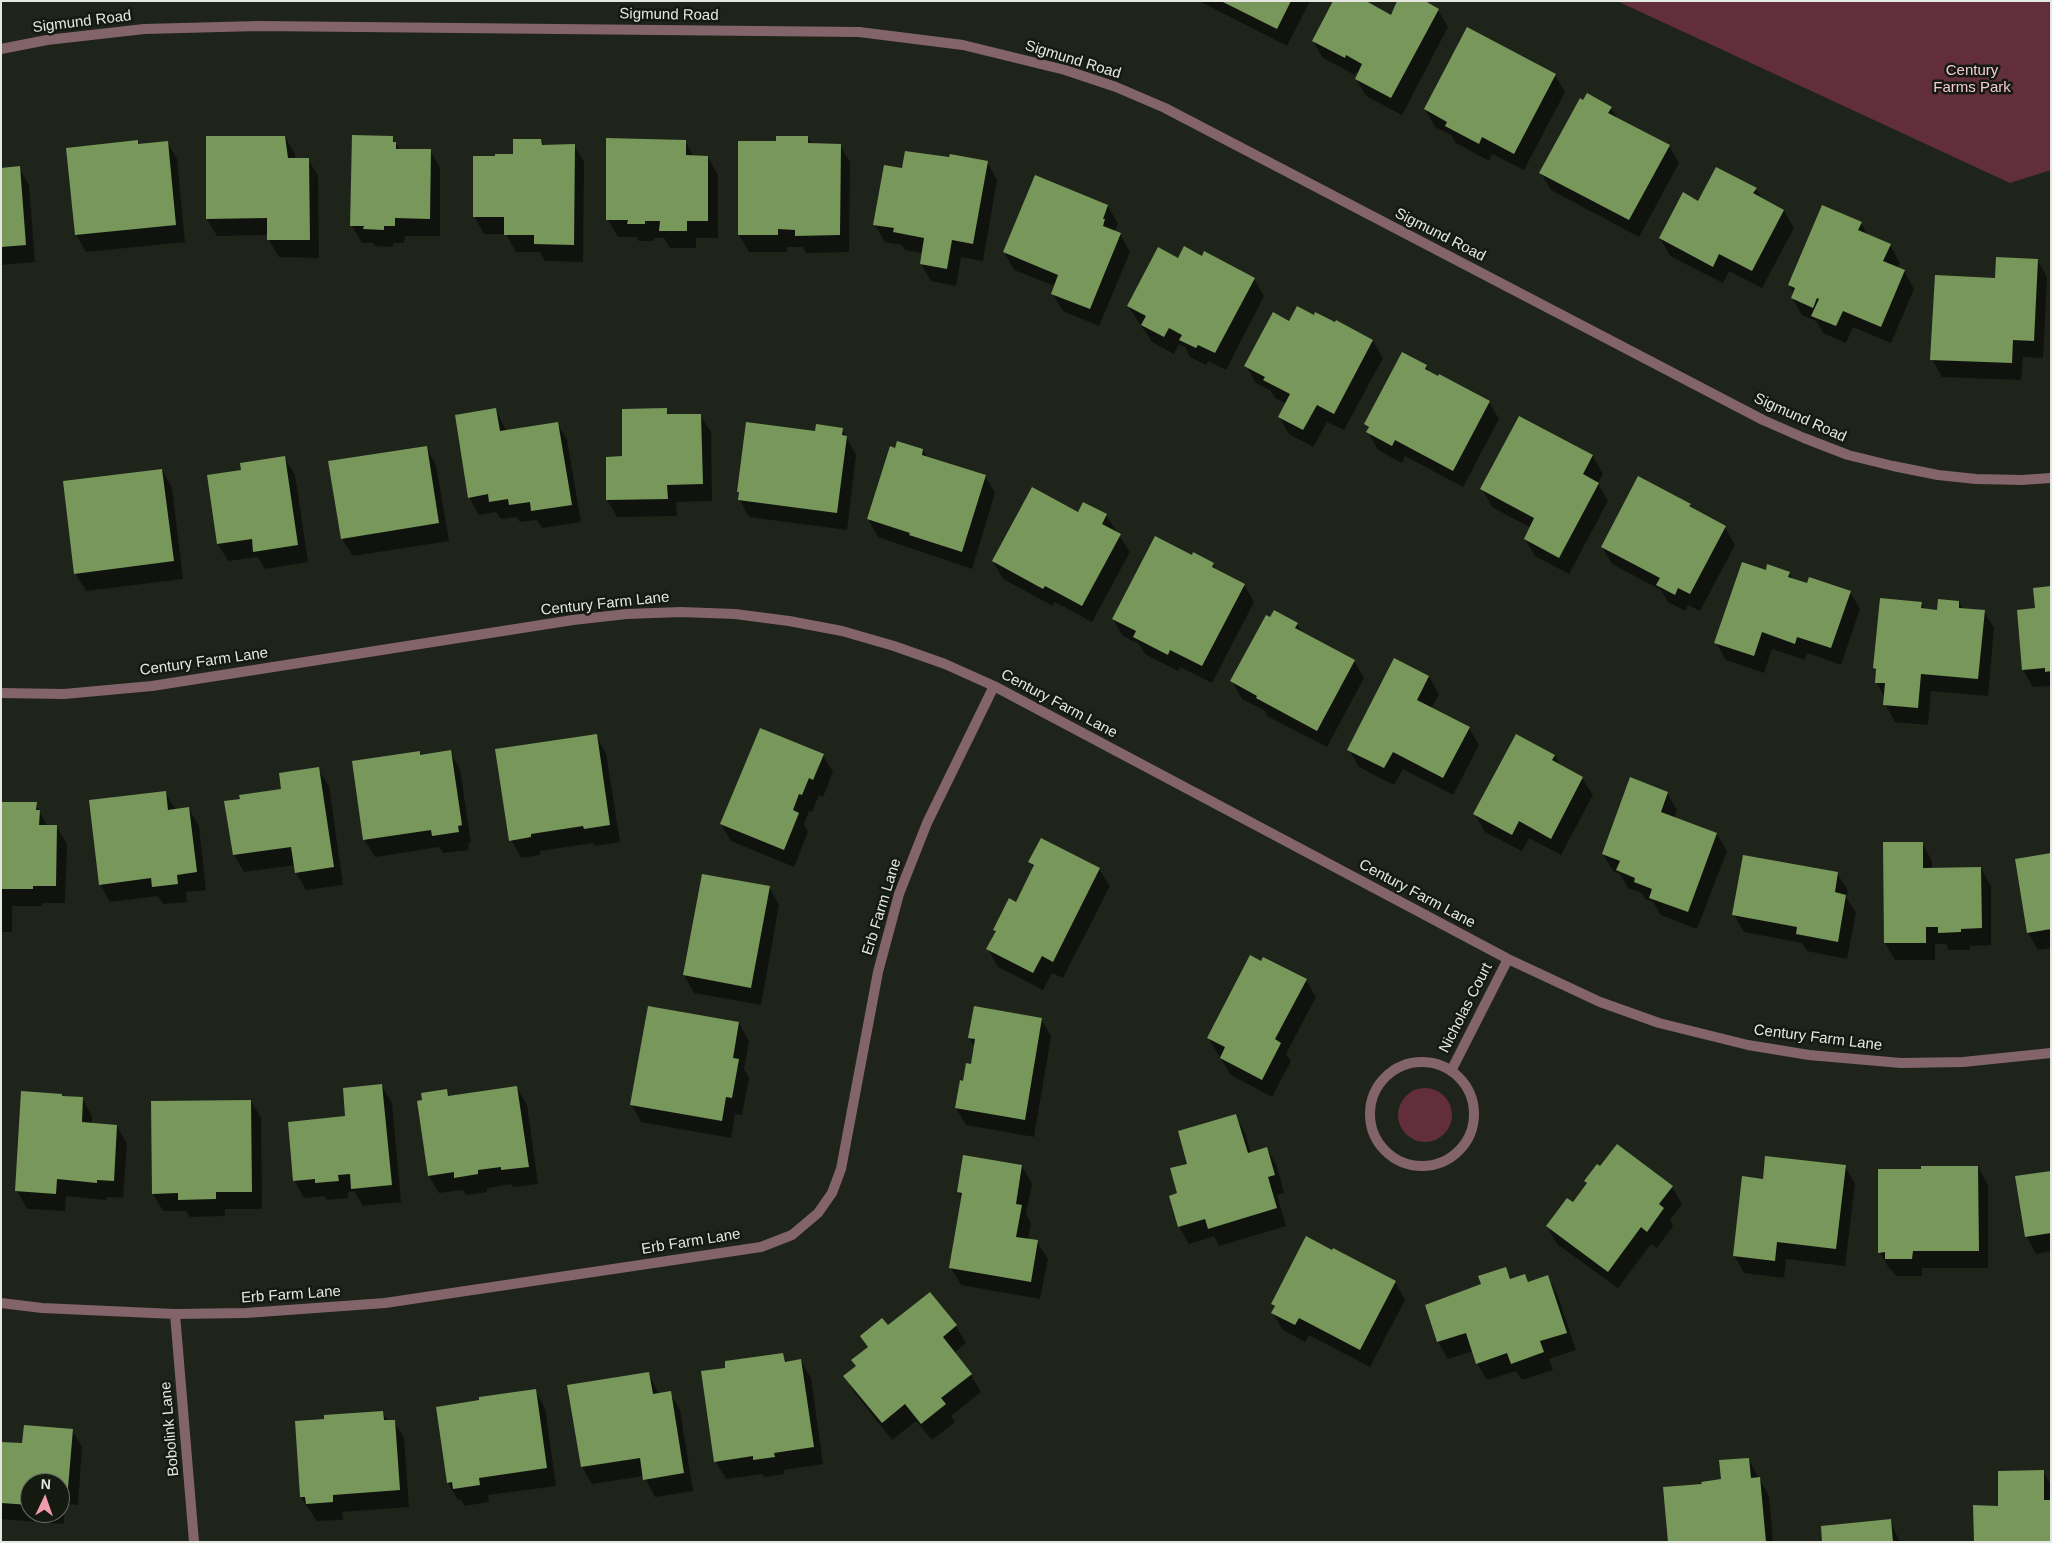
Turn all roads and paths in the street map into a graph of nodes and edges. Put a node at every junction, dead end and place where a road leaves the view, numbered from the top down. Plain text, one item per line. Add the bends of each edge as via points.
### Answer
1 (1, 49) edge
2 (2051, 478) edge
3 (994, 686) junction
4 (1, 693) edge
5 (1508, 959) junction
6 (2051, 1053) edge
7 (1451, 1071) junction
8 (1, 1303) edge
9 (175, 1314) junction
10 (194, 1542) edge

1 - 2 street, Sigmund Road via 144,29 259,26 859,32 963,45 1065,70 1165,108 1754,415 1804,438 1848,455 1938,475 2022,480
3 - 4 street, Century Farm Lane via 945,664 842,631 735,614 681,612 573,620 152,686 64,694
3 - 5 street, Century Farm Lane
3 - 9 street, Erb Farm Lane via 927,823 899,894 878,972 841,1169 832,1193 818,1213 792,1235 761,1247 385,1303 246,1313
5 - 6 street, Century Farm Lane via 1600,1002 1658,1023 1748,1046 1809,1055 1901,1062 1963,1062
5 - 7 street, Nicholas Court
7 - 7 street, Nicholas Court via 1436,1064 1419,1062 1389,1073 1378,1086 1371,1100 1373,1132 1381,1147 1393,1158 1408,1165 1440,1163 1455,1155 1465,1143 1472,1129 1474,1112 1471,1096
8 - 9 street, Erb Farm Lane
9 - 10 street, Bobolink Lane

